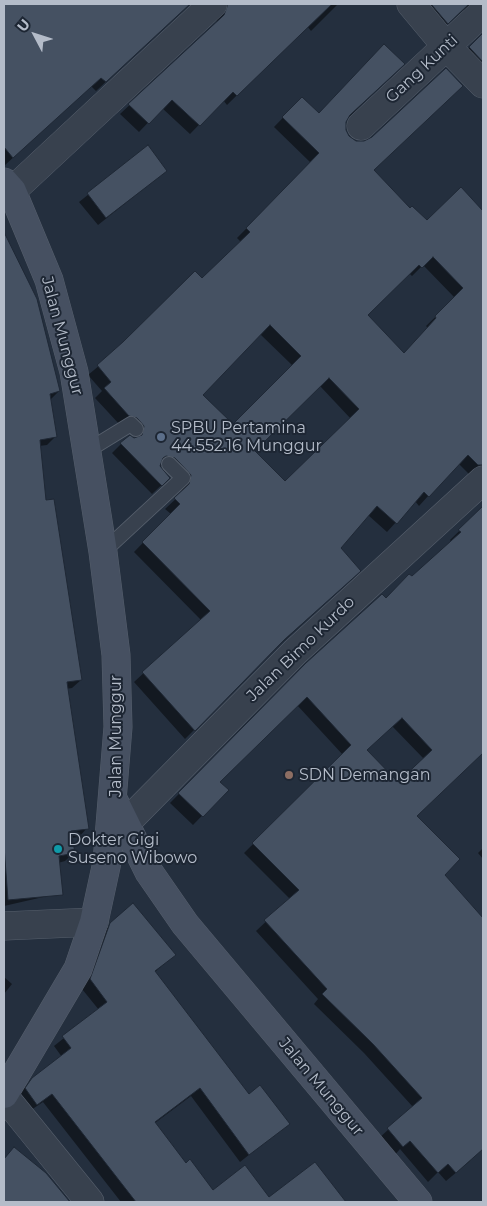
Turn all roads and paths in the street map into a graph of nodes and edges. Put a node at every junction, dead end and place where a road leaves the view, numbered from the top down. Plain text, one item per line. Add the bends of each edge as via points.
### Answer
1 (213, 4) edge
2 (411, 4) edge
3 (483, 12) edge
4 (446, 46) junction
5 (483, 84) edge
6 (361, 126) dead end
7 (8, 187) edge
8 (136, 429) dead end
9 (87, 451) junction
10 (169, 464) dead end
11 (483, 480) edge
12 (103, 552) junction
13 (113, 800) junction
14 (125, 824) junction
15 (94, 922) junction
16 (4, 926) edge
17 (4, 1095) edge
18 (90, 1202) edge
19 (418, 1202) edge

1 - 7 street
2 - 4 street
3 - 4 street, Gang Kunti
4 - 5 street
4 - 6 street, Gang Kunti
7 - 9 main road, Jalan Munggur via 49,280 74,372
8 - 9 lane via 131,424
9 - 12 main road, Jalan Munggur
10 - 12 lane via 183,478
11 - 14 street, Jalan Bimo Kurdo via 295,652
12 - 13 main road, Jalan Munggur via 116,654 118,727
13 - 14 main road, Jalan Munggur
13 - 15 main road via 107,862
14 - 19 main road, Jalan Munggur via 149,872 185,924
15 - 16 street
15 - 17 main road via 78,969
17 - 18 street

